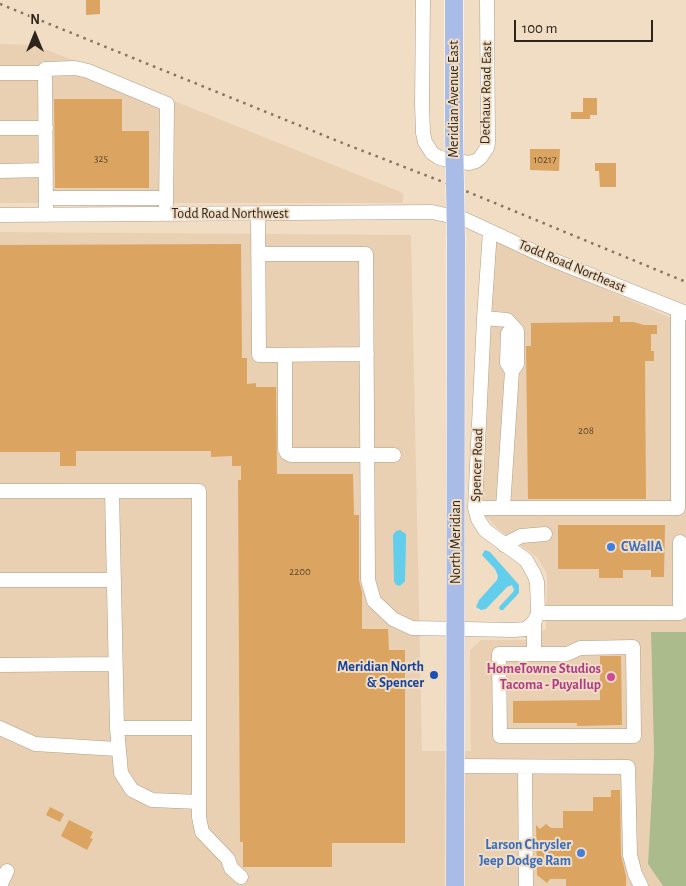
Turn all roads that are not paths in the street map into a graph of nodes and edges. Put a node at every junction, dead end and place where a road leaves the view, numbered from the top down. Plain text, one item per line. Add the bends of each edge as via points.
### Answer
1 (423, 0) edge
2 (454, 0) edge
3 (487, 0) edge
4 (0, 73) edge
5 (46, 73) junction
6 (0, 128) edge
7 (46, 128) junction
8 (46, 170) junction
9 (0, 171) edge
10 (454, 197) joint
11 (46, 198) junction
12 (166, 198) junction
13 (258, 213) junction
14 (166, 214) junction
15 (0, 215) edge
16 (46, 215) junction
17 (458, 218) joint
18 (490, 231) junction
19 (258, 254) junction
20 (682, 312) edge
21 (484, 318) junction
22 (366, 354) junction
23 (285, 355) junction
24 (394, 454) dead end
25 (367, 455) junction
26 (112, 491) junction
27 (0, 492) edge
28 (476, 508) junction
29 (503, 508) junction
30 (545, 534) dead end
31 (680, 542) dead end
32 (504, 545) junction
33 (0, 580) edge
34 (114, 580) junction
35 (536, 617) junction
36 (455, 630) junction
37 (534, 654) junction
38 (116, 664) junction
39 (0, 665) edge
40 (0, 728) edge
41 (117, 728) junction
42 (199, 728) junction
43 (118, 749) junction
44 (455, 766) junction
45 (525, 767) junction
46 (199, 802) junction
47 (8, 871) dead end
48 (241, 876) dead end
49 (0, 886) edge
50 (455, 886) edge
51 (526, 886) edge
52 (642, 886) edge

1 - 3 street, Dechaux Road East via 425,142 432,153 444,160 469,163 480,158 488,143
2 - 10 main road, Meridian Avenue East, bridge
4 - 5 street
5 - 7 street
5 - 12 street via 46,69 82,69 167,104
6 - 7 street
7 - 8 street
8 - 9 street
8 - 11 street
10 - 36 main road, North Meridian, bridge
11 - 12 street
11 - 16 street
12 - 14 street
13 - 14 street, Todd Road Northwest
13 - 17 street, Todd Road Northwest via 432,212
13 - 19 street
14 - 16 street, Todd Road Northwest
15 - 16 street, Todd Road Northwest
17 - 18 street, Todd Road Northeast
18 - 20 street, Todd Road Northeast
18 - 21 street, Spencer Road
19 - 22 street via 366,254
19 - 23 street via 259,355
20 - 29 street via 678,508
21 - 28 street, Spencer Road
21 - 29 street via 504,319 512,326 508,332 507,363 512,371
22 - 23 street
22 - 25 street
23 - 25 street via 287,453
24 - 25 street
25 - 36 street via 368,580 371,594 384,612 402,624 412,628
26 - 27 street
26 - 34 street
26 - 42 street via 199,491
28 - 29 street
28 - 32 street, Spencer Road via 482,525
30 - 32 street via 521,536
31 - 35 street via 680,613
32 - 35 street, Spencer Road via 526,560 532,569 537,582
33 - 34 street
34 - 38 street
35 - 36 street via 526,629
35 - 37 street, Spencer Road
36 - 44 main road, North Meridian
37 - 37 street via 499,654 500,736 634,736 633,647 580,648 567,654
38 - 39 street
38 - 41 street
40 - 43 street via 35,744
41 - 42 street
41 - 43 street
42 - 46 street
43 - 46 street via 121,774 132,790 152,800
44 - 45 street
44 - 50 main road, North Meridian
45 - 51 street
45 - 52 street via 628,767 630,855
46 - 48 street via 202,832
47 - 49 street

